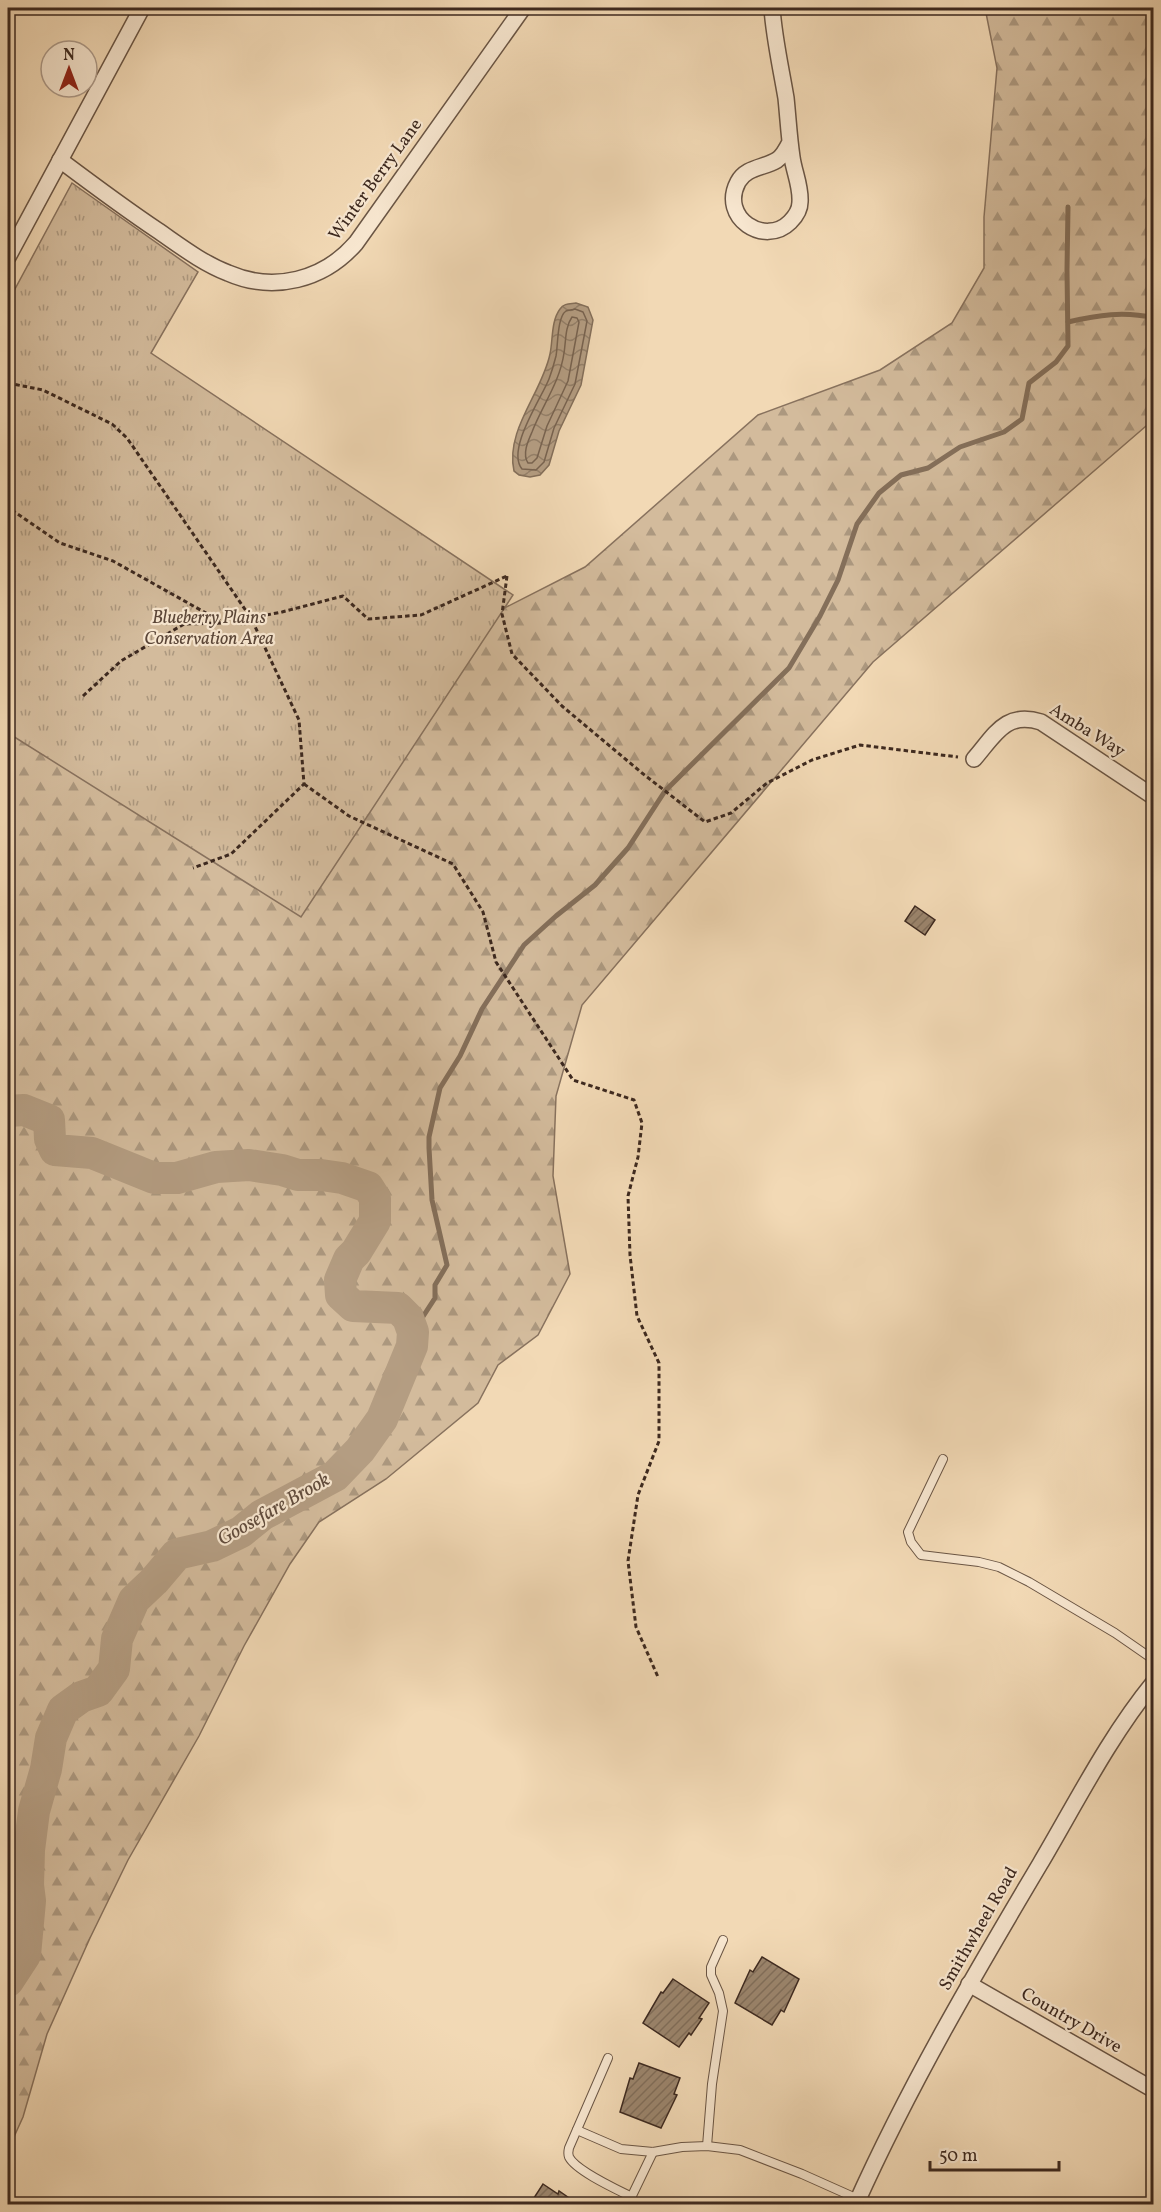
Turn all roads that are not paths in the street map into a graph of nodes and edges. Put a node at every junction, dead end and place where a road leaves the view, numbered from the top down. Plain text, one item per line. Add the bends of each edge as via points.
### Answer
1 (142, 8) edge
2 (523, 8) edge
3 (772, 8) edge
4 (790, 142) junction
5 (60, 160) junction
6 (8, 257) edge
7 (974, 759) road end
8 (1154, 796) edge
9 (944, 1459) dead end
10 (1154, 1660) edge
11 (1154, 1682) edge
12 (723, 1940) dead end
13 (969, 1984) junction
14 (608, 2058) dead end
15 (1154, 2090) edge
16 (577, 2130) junction
17 (707, 2146) junction
18 (653, 2152) junction
19 (630, 2201) edge
20 (861, 2203) edge

1 - 5 street
2 - 5 street, Winter Berry Lane via 356,243 337,262 306,278 268,282 228,274 133,214
3 - 4 street
4 - 4 street via 800,192 795,217 785,227 772,230 745,225 734,207 738,181 746,172 778,159
5 - 6 street
7 - 8 street, Amba Way via 1004,725 1028,718 1041,722
9 - 10 lane via 908,1532 921,1555 999,1567
11 - 13 street, Smithwheel Road via 1109,1748
12 - 17 lane via 711,1967 723,2011
13 - 15 street, Country Drive
13 - 20 street, Smithwheel Road via 915,2082
14 - 16 lane
16 - 18 lane via 621,2149
16 - 19 lane via 569,2157
17 - 18 lane
17 - 20 lane via 740,2150
18 - 19 lane

